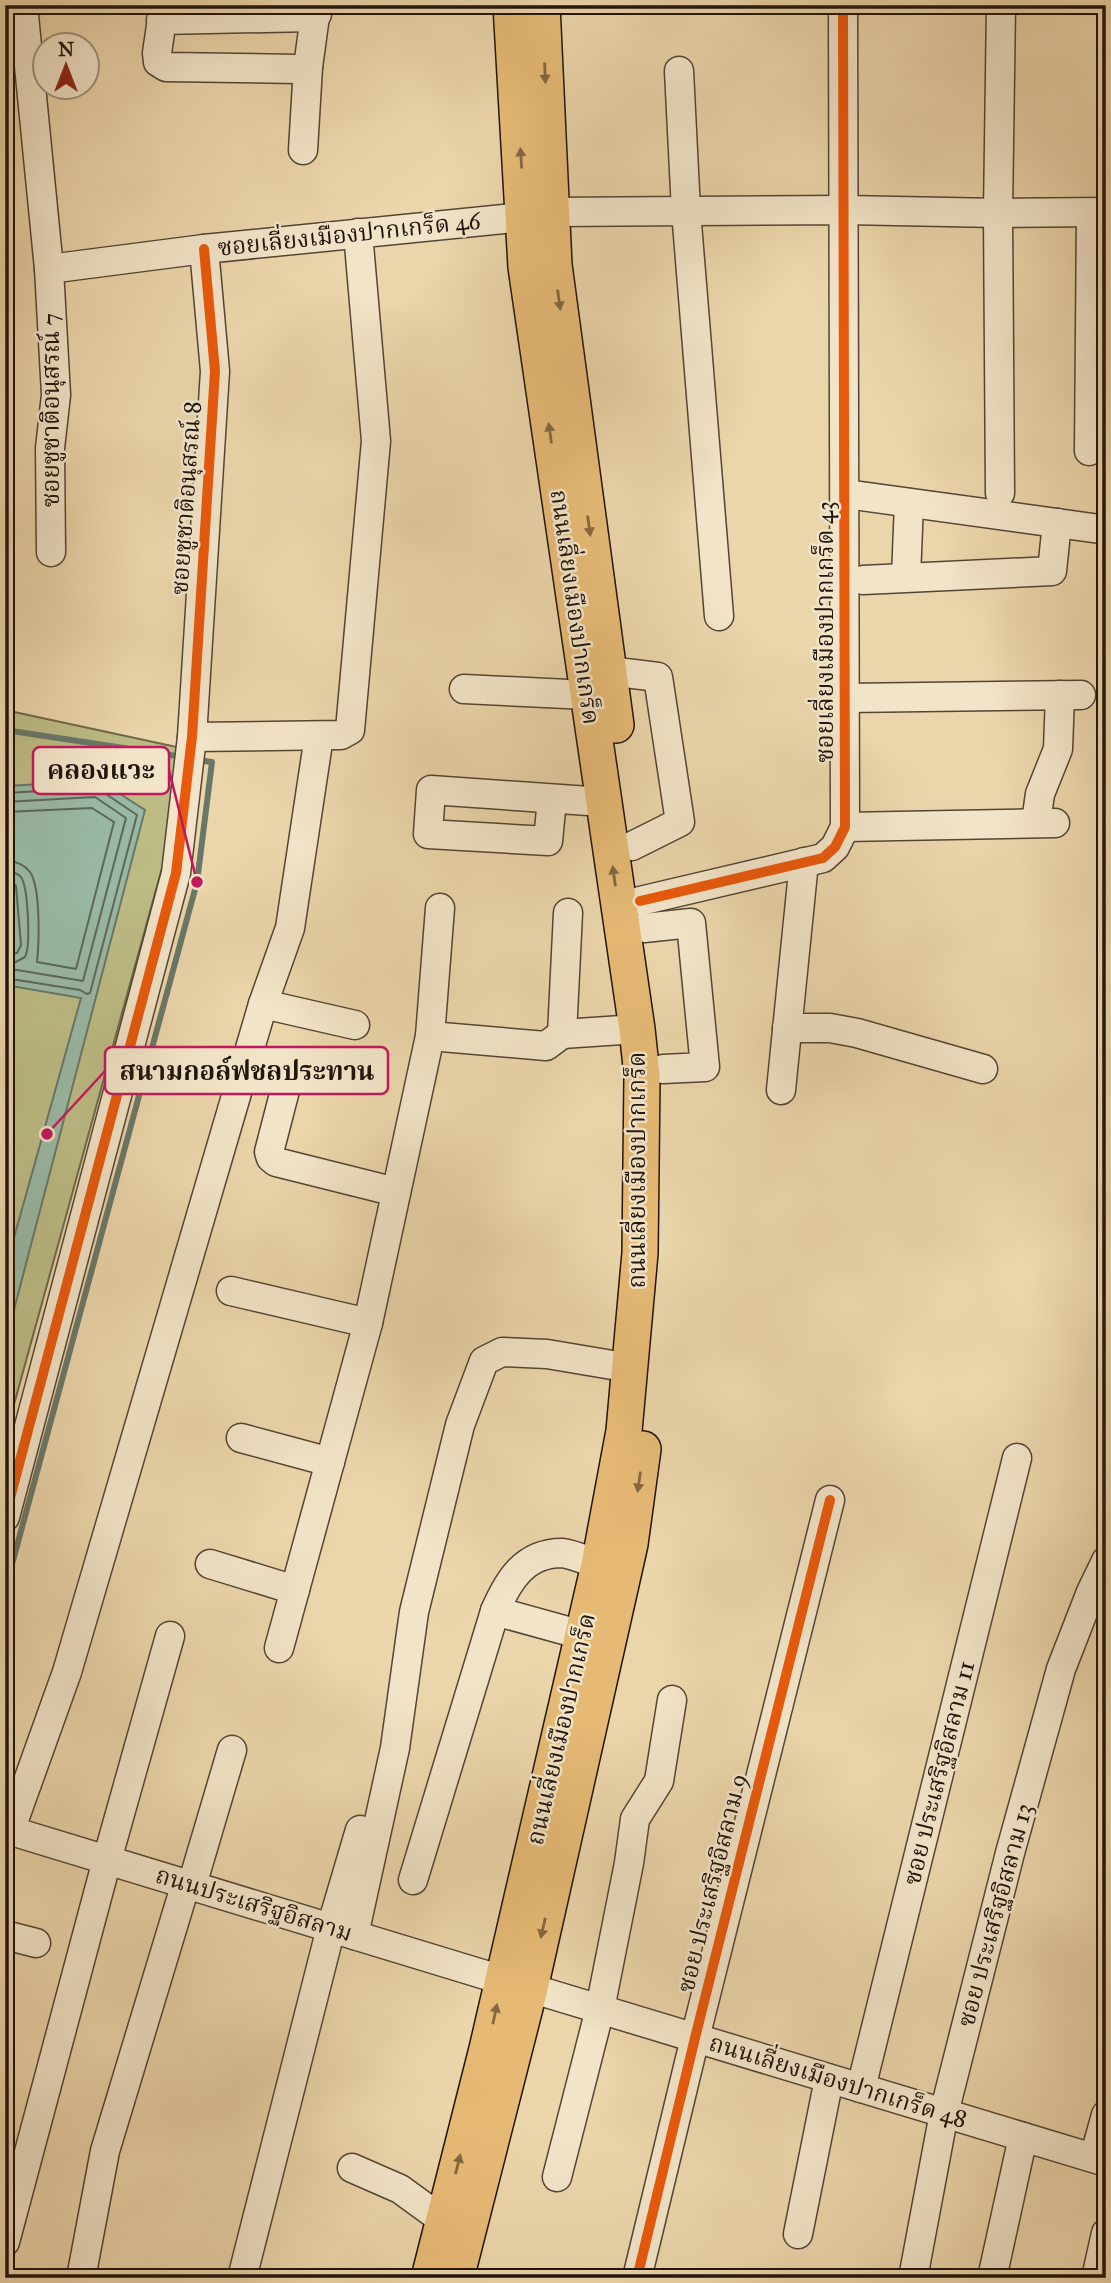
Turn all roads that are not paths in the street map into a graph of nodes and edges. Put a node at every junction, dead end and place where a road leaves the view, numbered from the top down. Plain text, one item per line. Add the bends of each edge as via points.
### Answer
1 (23, 5) edge
2 (511, 5) edge
3 (542, 5) edge
4 (843, 5) edge
5 (1001, 5) edge
6 (317, 11) edge
7 (162, 12) edge
8 (308, 67) junction
9 (679, 71) dead end
10 (303, 150) dead end
11 (845, 210) junction
12 (686, 211) junction
13 (998, 213) junction
14 (1098, 213) edge
15 (538, 214) junction
16 (358, 233) junction
17 (204, 249) junction
18 (50, 269) junction
19 (1089, 451) dead end
20 (1000, 493) dead end
21 (845, 494) junction
22 (909, 503) junction
23 (1057, 523) junction
24 (1100, 529) dead end
25 (51, 552) dead end
26 (906, 577) junction
27 (863, 580) dead end
28 (719, 616) dead end
29 (598, 683) junction
30 (464, 689) dead end
31 (846, 698) junction
32 (319, 736) junction
33 (190, 751) junction
34 (552, 799) dead end
35 (603, 802) junction
36 (845, 827) junction
37 (632, 846) junction
38 (804, 862) junction
39 (440, 908) dead end
40 (568, 913) dead end
41 (642, 915) junction
42 (263, 1004) junction
43 (635, 1019) junction
44 (355, 1025) dead end
45 (562, 1025) junction
46 (788, 1028) junction
47 (430, 1036) junction
48 (663, 1069) junction
49 (983, 1069) dead end
50 (290, 1071) dead end
51 (781, 1090) dead end
52 (397, 1192) junction
53 (232, 1291) dead end
54 (368, 1323) junction
55 (630, 1368) junction
56 (241, 1438) dead end
57 (1017, 1458) dead end
58 (330, 1462) junction
59 (830, 1500) dead end
60 (5, 1517) edge
61 (1106, 1561) edge
62 (210, 1564) dead end
63 (599, 1565) junction
64 (295, 1590) junction
65 (495, 1611) junction
66 (582, 1635) junction
67 (170, 1636) dead end
68 (279, 1648) dead end
69 (672, 1700) dead end
70 (380, 1726) dead end
71 (232, 1750) dead end
72 (8, 1830) edge
73 (107, 1860) junction
74 (413, 1880) dead end
75 (189, 1884) junction
76 (342, 1931) junction
77 (5, 1935) edge
78 (36, 1943) dead end
79 (516, 1984) junction
80 (600, 2009) junction
81 (695, 2038) junction
82 (829, 2078) junction
83 (861, 2088) junction
84 (944, 2113) junction
85 (1106, 2115) edge
86 (1023, 2137) junction
87 (1100, 2160) edge
88 (352, 2168) dead end
89 (557, 2178) dead end
90 (444, 2221) junction
91 (1106, 2233) edge
92 (797, 2234) dead end
93 (5, 2242) edge
94 (81, 2278) edge
95 (242, 2278) edge
96 (429, 2278) edge
97 (456, 2278) edge
98 (638, 2278) edge
99 (913, 2278) edge
100 (992, 2278) edge
101 (1096, 2278) edge

1 - 18 street, ซอยชูชาติอนุสรณ์ 7
15 -> 2 main road, ถนนเลี่ยงเมืองปากเกร็ด
3 -> 15 main road, ถนนเลี่ยงเมืองปากเกร็ด
4 - 11 street, ซอยเลี่ยงเมืองปากเกร็ด 43
5 - 13 street
6 - 7 street
6 - 8 street
7 - 8 street via 157,53 158,62 166,66
8 - 10 street
9 - 12 street
11 - 12 street, ซอยเลี่ยงเมืองปากเกร็ด 46
11 - 13 street, ซอยเลี่ยงเมืองปากเกร็ด 46
11 - 21 street, ซอยเลี่ยงเมืองปากเกร็ด 43
12 - 15 street, ซอยเลี่ยงเมืองปากเกร็ด 46
12 - 28 street
13 - 14 street, ซอยเลี่ยงเมืองปากเกร็ด 46
13 - 20 street
14 - 19 street
15 - 16 street, ซอยเลี่ยงเมืองปากเกร็ด 46
15 - 29 main road, ถนนเลี่ยงเมืองปากเกร็ด via 554,265
16 - 17 street, ซอยเลี่ยงเมืองปากเกร็ด 46
16 - 32 street via 376,441 350,730
17 - 18 street, ซอยเลี่ยงเมืองปากเกร็ด 46
17 - 33 street, ซอยชูชาติอนุสรณ์ 8 via 215,371
18 - 25 street, ซอยชูชาติอนุสรณ์ 7 via 56,395 50,449
21 - 22 street
21 - 31 street, ซอยเลี่ยงเมืองปากเกร็ด 43
22 - 23 street
22 - 26 street
23 - 24 street
23 - 26 street via 1052,570
26 - 27 street
29 - 30 street
29 - 35 main road, ถนนเลี่ยงเมืองปากเกร็ด
29 - 37 main road, ถนนเลี่ยงเมืองปากเกร็ด
29 - 37 street via 658,677 680,822
31 - 36 street, ซอยเลี่ยงเมืองปากเกร็ด 43
31 - 36 street via 1070,695 1058,749 1040,794 1045,823
32 - 33 street
32 - 42 street via 290,928
33 - 60 street, ซอยชูชาติอนุสรณ์ 8 via 176,873
34 - 35 street
43 -> 35 main road, ถนนเลี่ยงเมืองปากเกร็ด
36 - 38 street via 832,852
37 - 41 main road, ถนนเลี่ยงเมืองปากเกร็ด
38 - 41 street
38 - 46 street
39 - 47 street
40 - 45 street
41 - 48 main road, ถนนเลี่ยงเมืองปากเกร็ด
41 - 48 street via 691,923 705,1067
42 - 44 street
42 - 72 street via 67,1672
43 - 45 street
43 - 55 main road, ถนนเลี่ยงเมืองปากเกร็ด via 642,1076 640,1253
45 - 47 street via 545,1046
46 - 49 street via 858,1033
46 - 51 street
47 - 52 street
48 -> 79 main road, ถนนเลี่ยงเมืองปากเกร็ด via 662,1254 646,1431 630,1544
50 - 52 street via 271,1158 276,1163
52 - 54 street
53 - 54 street
54 - 58 street
55 - 63 main road, ถนนเลี่ยงเมืองปากเกร็ด via 624,1431
55 - 76 street via 547,1354 502,1352 484,1361 460,1425 414,1612 395,1748
56 - 58 street
57 - 83 street, ซอย ประเสริฐอิสลาม 11
58 - 64 street
59 - 81 street, ซอย ประเสริฐอิสลาม 9
61 - 84 street, ซอย ประเสริฐอิสลาม 13 via 1061,1669
62 - 64 street
63 - 65 street via 564,1553 539,1557 523,1565 507,1584
63 - 66 main road, ถนนเลี่ยงเมืองปากเกร็ด
64 - 68 street
65 - 66 street
65 - 74 street
66 - 79 main road, ถนนเลี่ยงเมืองปากเกร็ด
67 - 73 street
69 - 80 street via 659,1782 635,1819
70 - 76 street
71 - 75 street
72 - 73 street, ถนนประเสริฐอิสลาม
73 - 75 street, ถนนประเสริฐอิสลาม
73 - 93 street
75 - 76 street, ถนนประเสริฐอิสลาม
75 - 94 street via 105,2151
76 - 79 street, ถนนประเสริฐอิสลาม
76 - 95 street
77 - 78 street
79 - 80 street, ถนนเลี่ยงเมืองปากเกร็ด 48
90 -> 79 main road, ถนนเลี่ยงเมืองปากเกร็ด
79 - 97 main road, ถนนเลี่ยงเมืองปากเกร็ด
80 - 81 street, ถนนเลี่ยงเมืองปากเกร็ด 48
80 - 89 street
81 - 82 street, ถนนเลี่ยงเมืองปากเกร็ด 48
81 - 98 street, ซอย ประเสริฐอิสลาม 9
82 - 83 street, ถนนเลี่ยงเมืองปากเกร็ด 48
82 - 92 street
83 - 84 street, ถนนเลี่ยงเมืองปากเกร็ด 48
84 - 86 street, ถนนเลี่ยงเมืองปากเกร็ด 48
84 - 99 street, ซอย ประเสริฐอิสลาม 13
85 - 87 street
86 - 87 street, ถนนเลี่ยงเมืองปากเกร็ด 48
86 - 100 street
88 - 90 street via 400,2189
90 - 96 main road, ถนนเลี่ยงเมืองปากเกร็ด
91 - 101 street

